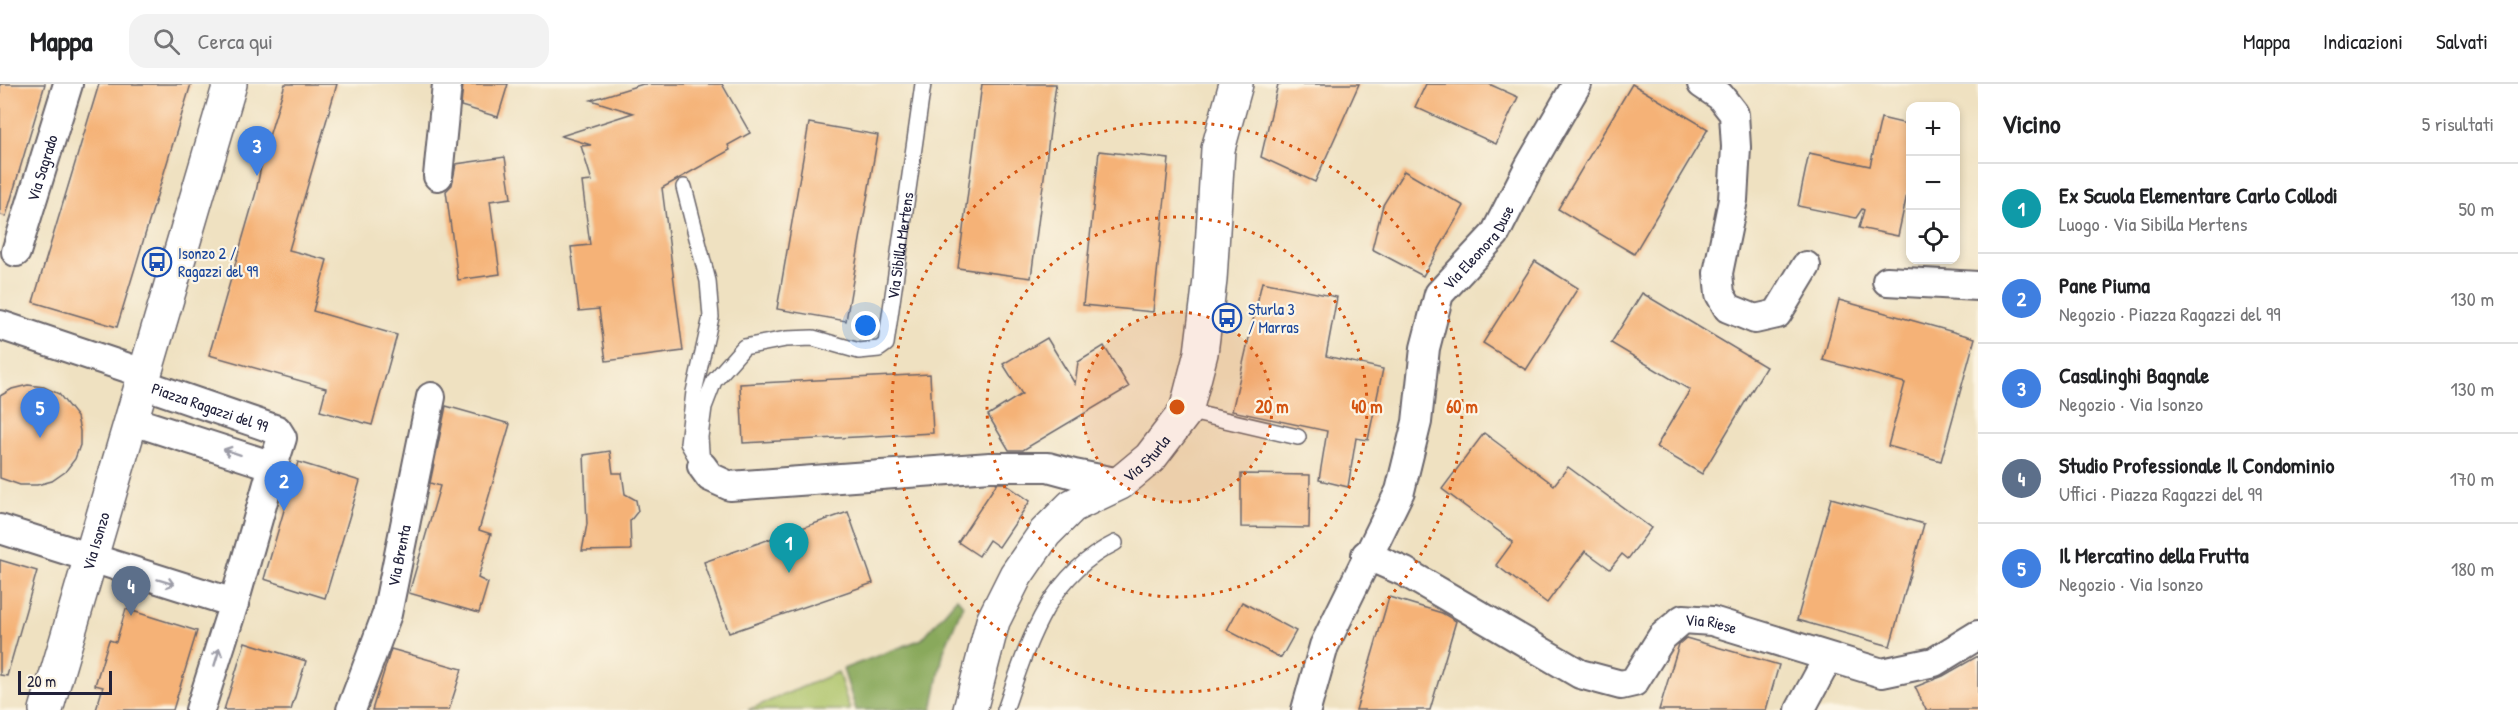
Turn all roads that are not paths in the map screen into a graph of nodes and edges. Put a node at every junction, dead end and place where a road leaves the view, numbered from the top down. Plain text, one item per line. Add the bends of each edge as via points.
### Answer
1 (68, 84) edge
2 (230, 84) edge
3 (447, 84) edge
4 (923, 84) edge
5 (1236, 84) edge
6 (1577, 84) edge
7 (1702, 84) edge
8 (438, 176) dead end
9 (684, 187) dead end
10 (16, 252) dead end
11 (1806, 266) dead end
12 (1887, 281) dead end
13 (1978, 286) edge
14 (0, 325) edge
15 (142, 378) junction
16 (431, 397) dead end
17 (1186, 411) junction
18 (130, 420) junction
19 (1298, 437) dead end
20 (273, 466) junction
21 (702, 466) junction
22 (1120, 483) junction
23 (0, 529) edge
24 (1115, 543) dead end
25 (1366, 555) junction
26 (90, 558) junction
27 (234, 603) junction
28 (1978, 634) edge
29 (1828, 658) junction
30 (46, 710) edge
31 (200, 710) edge
32 (351, 710) edge
33 (970, 710) edge
34 (1005, 710) edge
35 (1306, 710) edge
36 (1800, 710) edge

1 - 10 street, Via Sagrado
2 - 15 street, Via Isonzo
3 - 8 street
4 - 21 lane, Via Sibilla Mertens via 886,344 879,349 859,351 813,338 744,347 714,381 704,407
5 - 17 street, Via Sturla via 1218,149 1210,280 1201,353
6 - 25 street, Via Eleonora Duse via 1495,234 1439,294 1425,348 1417,422 1400,491
7 - 11 street via 1720,96 1734,114 1733,200 1718,273 1720,294 1728,308 1755,319 1777,314
9 - 21 lane via 708,281 711,317 694,392 688,443
12 - 13 street
14 - 15 street
15 - 18 street, Via Isonzo
15 - 20 street, Piazza Ragazzi del 99 via 277,430 282,438
16 - 32 street, Via Brenta via 387,614
17 - 19 lane
17 - 22 street, Via Sturla via 1149,458
20 -> 18 street
18 - 26 street, Via Isonzo
20 - 27 street, Piazza Ragazzi del 99
21 - 22 street via 710,477 730,486 990,467 1048,467
22 - 33 street, Via Sturla via 1071,506 1045,533 1016,575 993,621
23 - 26 street
24 - 34 lane via 1092,554 1065,578 1026,648
25 - 29 street, Via Riese via 1405,572 1580,674 1621,686 1634,682 1662,637 1683,619 1712,621
25 - 35 street, Via Eleonora Duse via 1324,646
26 -> 27 street
26 - 30 street, Via Isonzo
31 -> 27 street
28 - 29 street, Via Riese via 1934,662 1882,673
29 - 36 street

